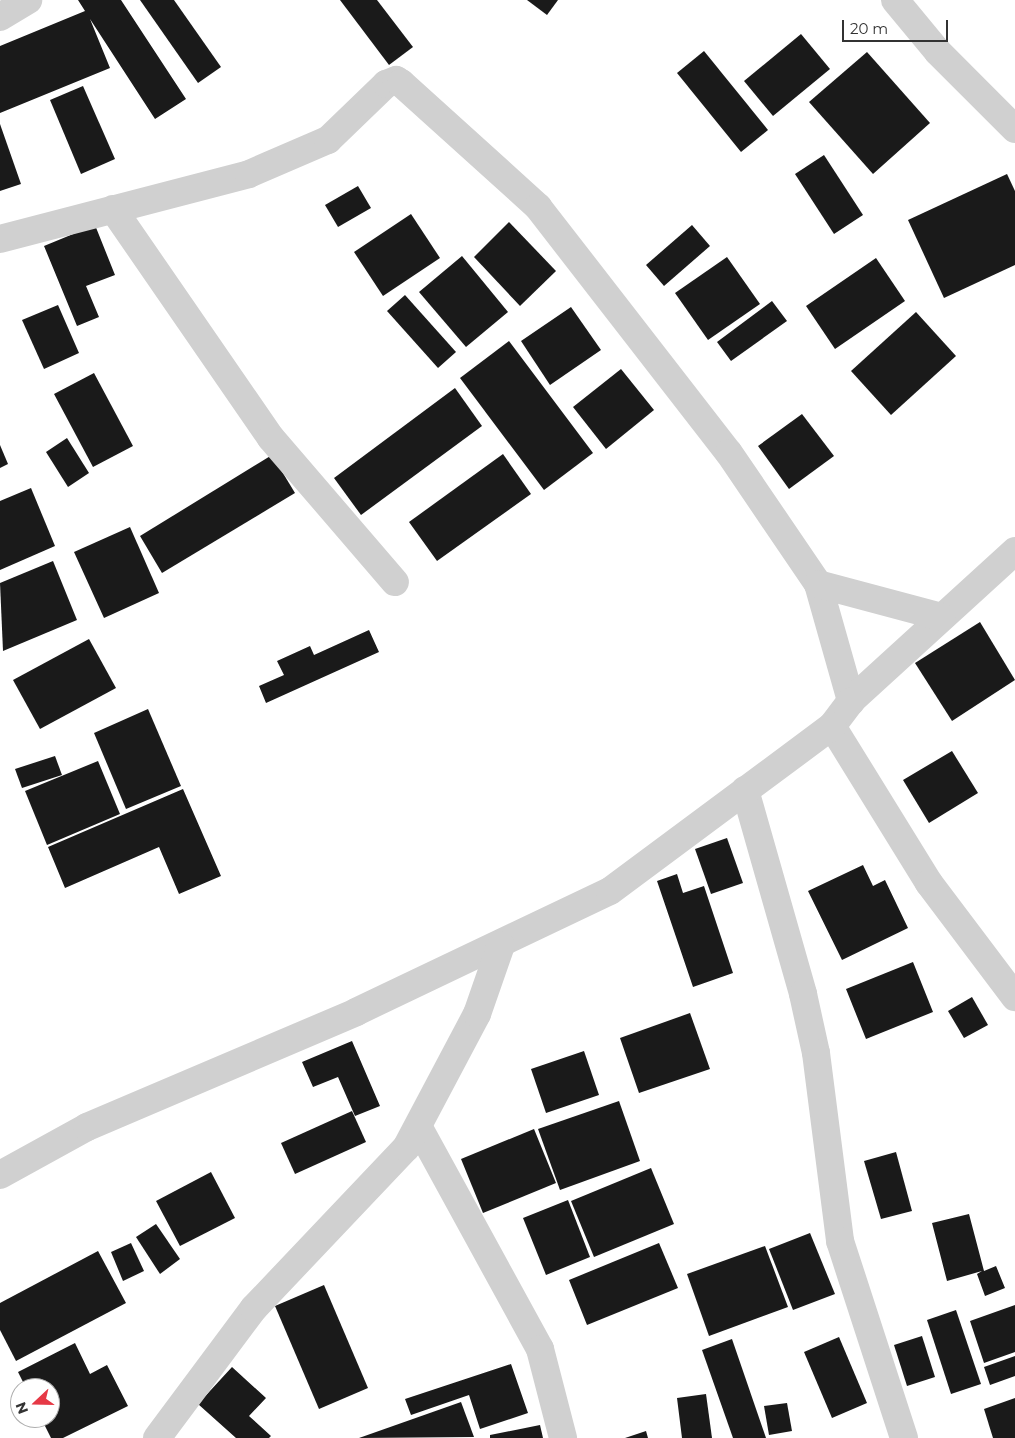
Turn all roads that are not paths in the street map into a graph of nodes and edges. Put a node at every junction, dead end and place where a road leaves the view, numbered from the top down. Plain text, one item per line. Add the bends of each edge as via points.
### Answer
1 (28, 0) edge
2 (895, 0) edge
3 (0, 17) edge
4 (1015, 129) edge
5 (113, 209) junction
6 (0, 240) edge
7 (1015, 551) edge
8 (395, 582) dead end
9 (818, 584) junction
10 (942, 617) junction
11 (851, 701) junction
12 (832, 726) junction
13 (745, 790) junction
14 (501, 945) junction
15 (1015, 997) edge
16 (419, 1128) junction
17 (0, 1175) edge
18 (157, 1438) edge
19 (564, 1438) edge
20 (904, 1438) edge

1 - 3 street
2 - 4 street via 938,52
5 - 6 street
5 - 8 street via 271,438
5 - 9 street via 249,174 328,140 386,84 396,80 538,207 729,453
7 - 10 street
9 - 10 street
9 - 11 street
10 - 11 street
11 - 12 street
12 - 13 street
12 - 15 street via 929,883
13 - 14 street via 610,891
13 - 20 street via 816,1053 840,1241
14 - 16 street via 477,1014
14 - 17 street via 356,1012 87,1127
16 - 18 street via 406,1148 254,1308
16 - 19 street via 540,1349

